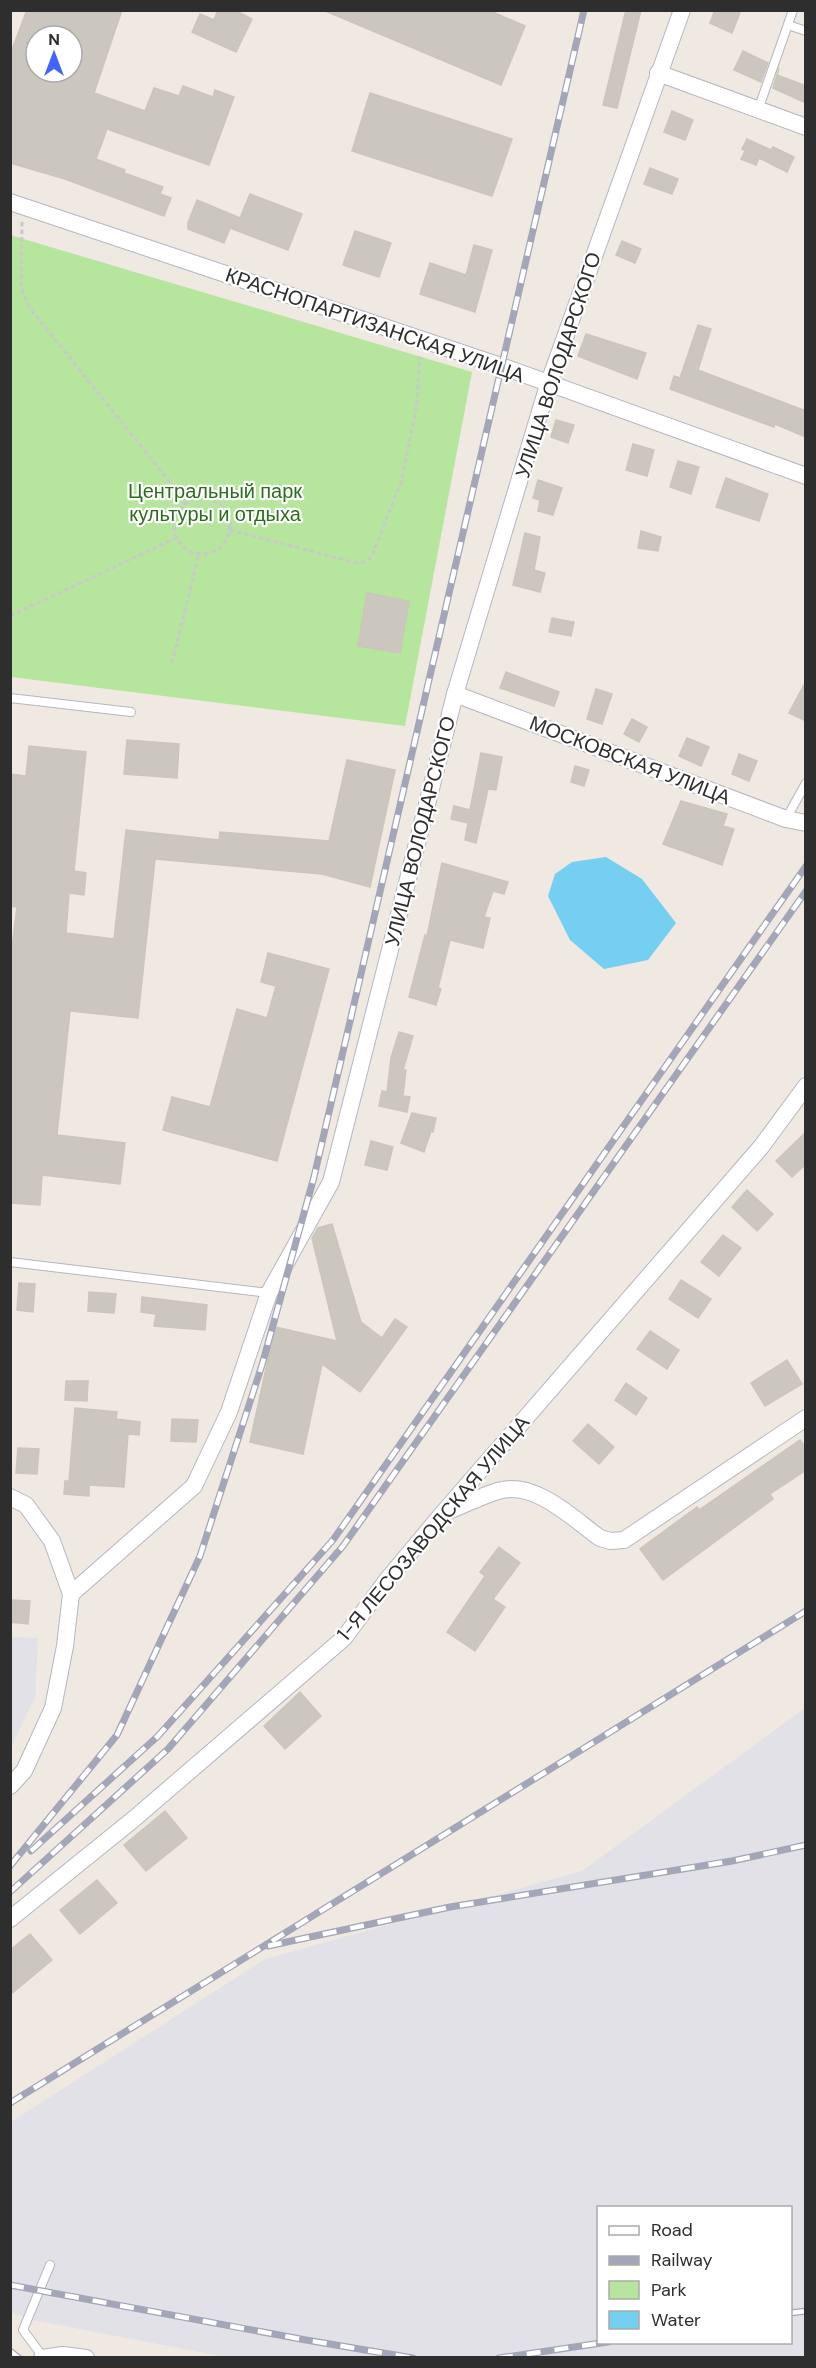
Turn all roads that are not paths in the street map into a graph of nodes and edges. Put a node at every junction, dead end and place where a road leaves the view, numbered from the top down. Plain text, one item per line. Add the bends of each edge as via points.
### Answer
1 (682, 10) edge
2 (793, 10) edge
3 (788, 25) junction
4 (806, 31) edge
5 (658, 74) junction
6 (758, 110) junction
7 (806, 127) edge
8 (16, 204) edge
9 (548, 385) junction
10 (806, 476) edge
11 (455, 694) junction
12 (10, 698) edge
13 (131, 712) dead end
14 (806, 783) edge
15 (786, 819) junction
16 (806, 823) edge
17 (806, 1086) edge
18 (10, 1262) edge
19 (269, 1293) junction
20 (806, 1418) edge
21 (10, 1497) edge
22 (443, 1513) junction
23 (71, 1594) junction
24 (10, 1786) edge
25 (10, 1919) edge
26 (50, 2265) dead end
27 (43, 2357) edge
28 (86, 2358) edge

1 - 5 street, УЛИЦА ВОЛОДАРСКОГО
2 - 3 lane
3 - 4 lane
3 - 6 lane
5 - 6 street
5 - 9 street, УЛИЦА ВОЛОДАРСКОГО
6 - 7 street
8 - 9 street, КРАСНОПАРТИЗАНСКАЯ УЛИЦА
9 - 10 street, КРАСНОПАРТИЗАНСКАЯ УЛИЦА
9 - 11 street, УЛИЦА ВОЛОДАРСКОГО
11 - 15 street, МОСКОВСКАЯ УЛИЦА
11 - 19 street, УЛИЦА ВОЛОДАРСКОГО via 331,1182
12 - 13 lane
14 - 15 lane
15 - 16 street, МОСКОВСКАЯ УЛИЦА
17 - 22 street, 1-Я ЛЕСОЗАВОДСКАЯ УЛИЦА via 761,1147
18 - 19 lane
19 - 23 street, УЛИЦА ВОЛОДАРСКОГО via 229,1412 194,1486
20 - 22 street via 624,1540 600,1538 538,1493 522,1488 500,1490
21 - 23 street via 26,1505 52,1541
22 - 25 street, 1-Я ЛЕСОЗАВОДСКАЯ УЛИЦА via 344,1638 135,1818
23 - 24 street via 53,1708 24,1771
26 - 27 lane via 23,2330
27 - 28 street

